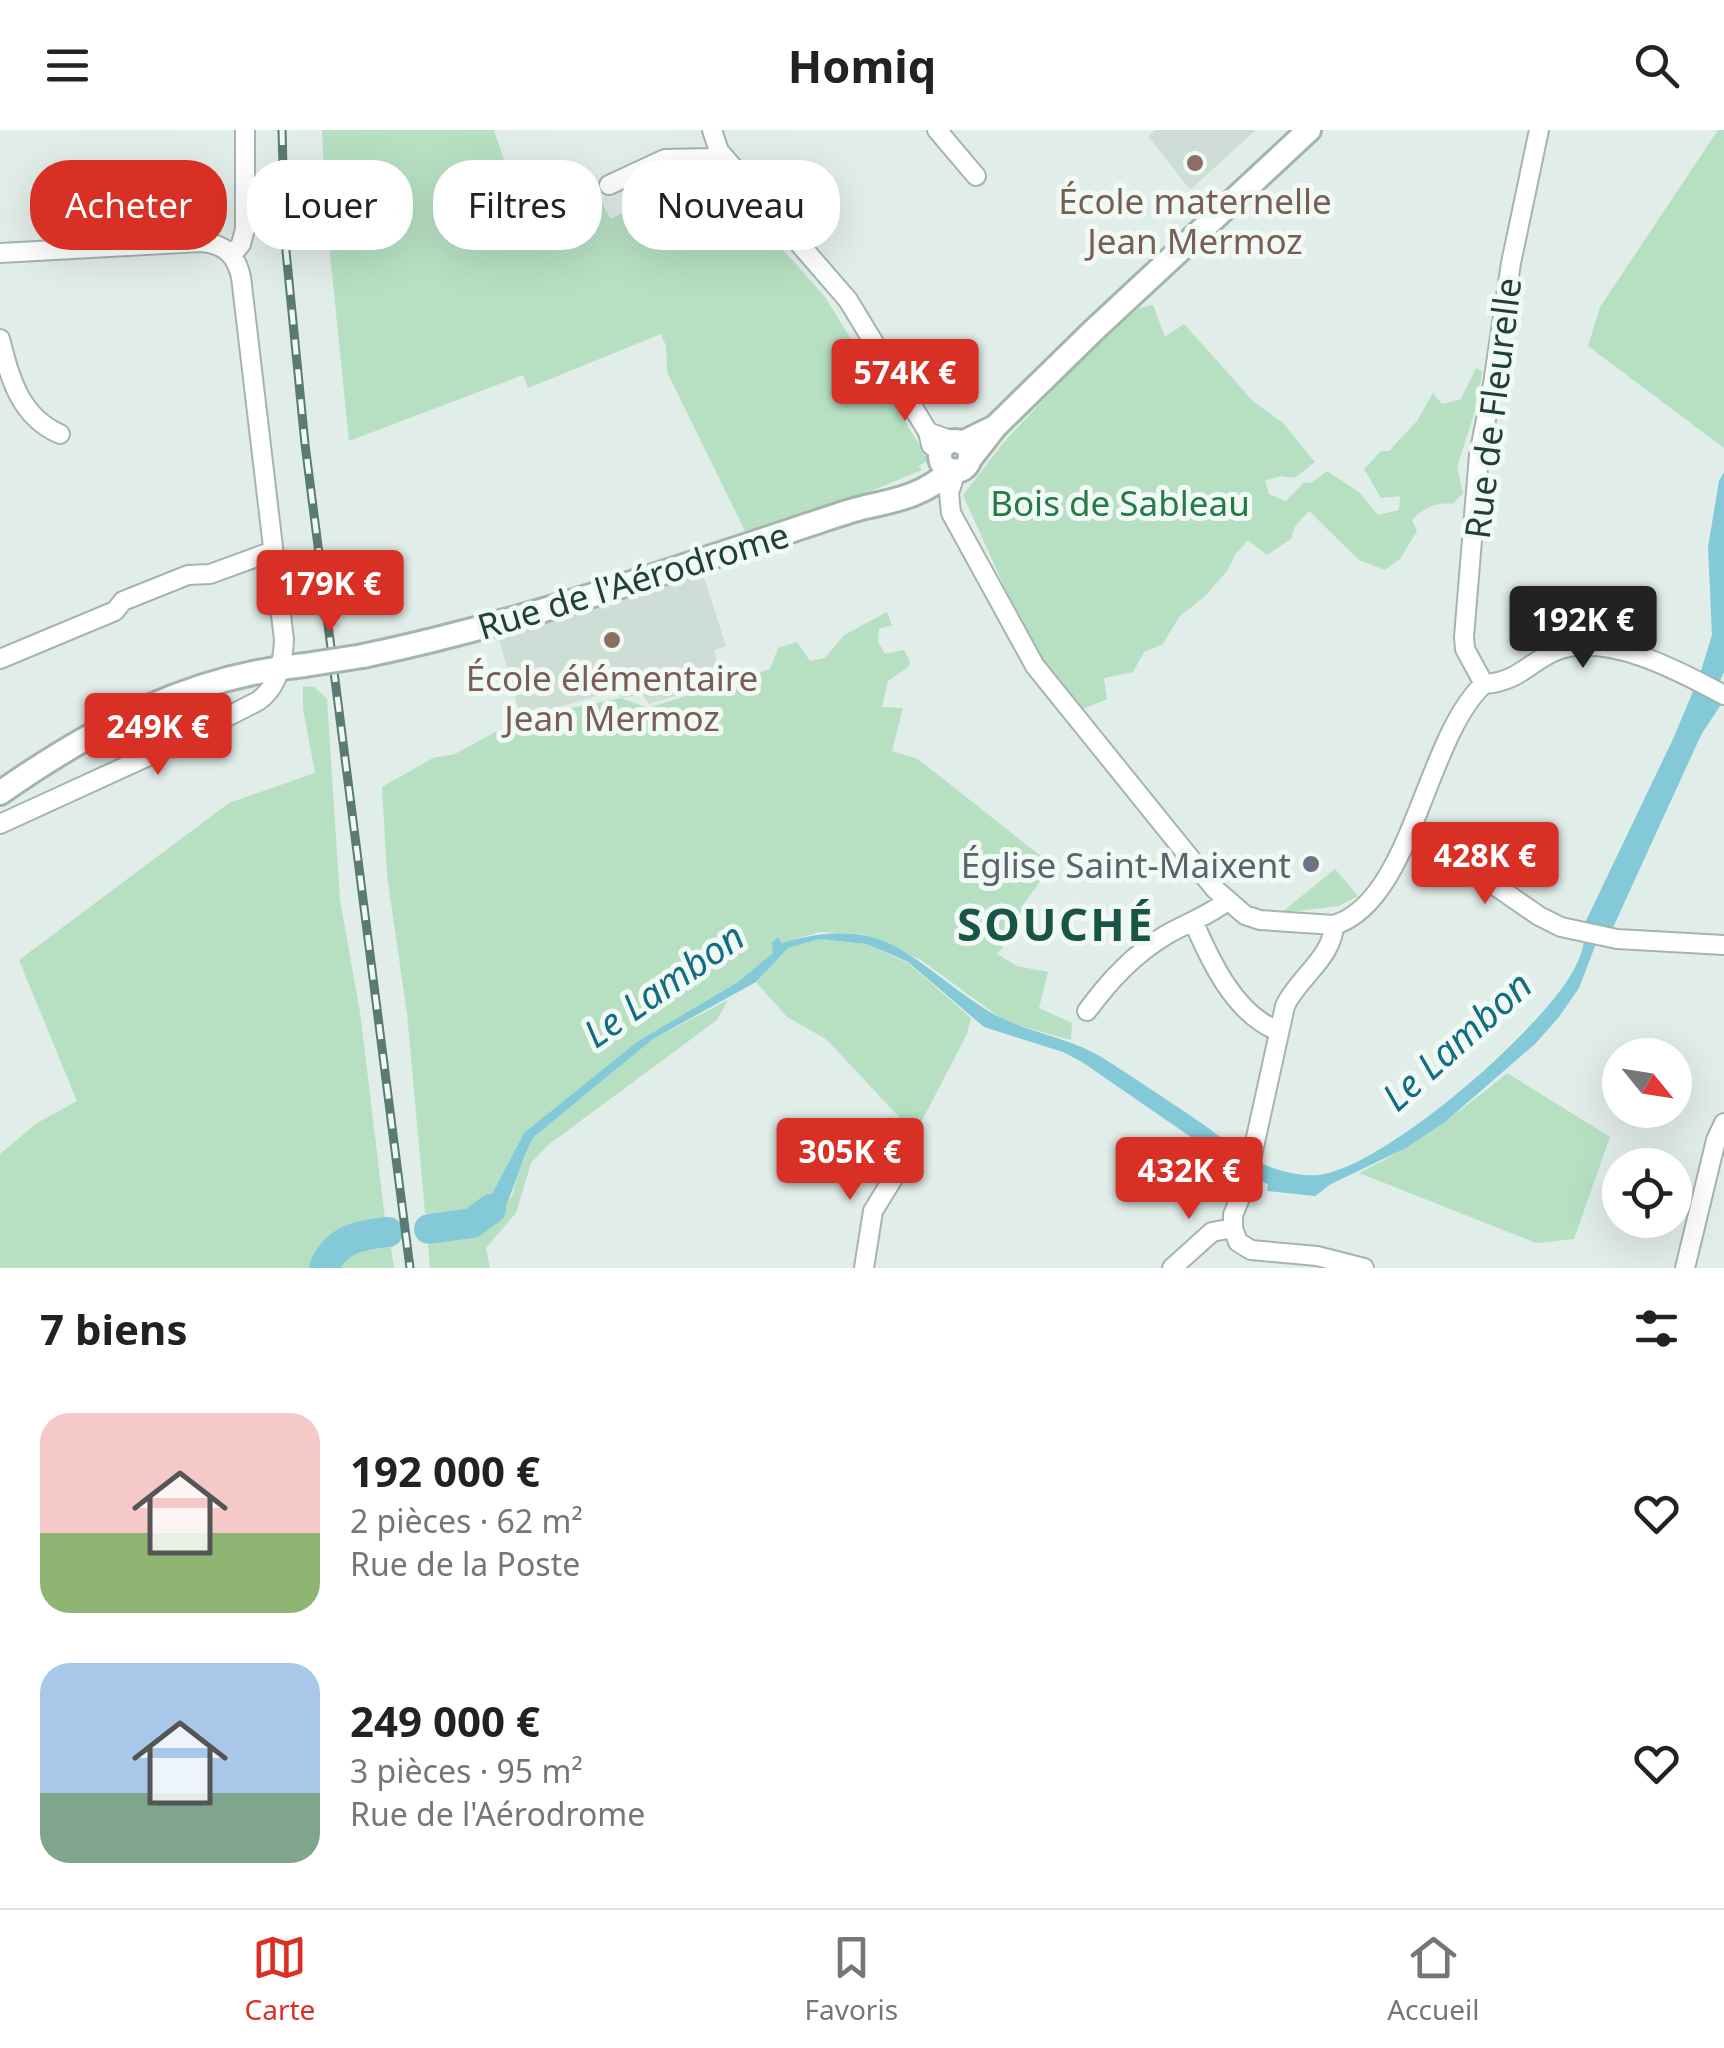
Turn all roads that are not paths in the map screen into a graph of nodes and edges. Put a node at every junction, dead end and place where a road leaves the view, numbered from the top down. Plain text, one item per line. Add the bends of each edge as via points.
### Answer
1 (245, 130) edge
2 (712, 130) edge
3 (937, 130) edge
4 (1310, 130) edge
5 (1539, 130) edge
6 (718, 152) junction
7 (976, 176) dead end
8 (609, 184) dead end
9 (0, 253) edge
10 (233, 254) junction
11 (0, 339) edge
12 (60, 434) dead end
13 (954, 457) junction
14 (273, 551) junction
15 (0, 659) edge
16 (280, 668) junction
17 (1484, 684) junction
18 (1724, 694) edge
19 (0, 793) edge
20 (0, 824) edge
21 (1409, 838) junction
22 (1228, 901) junction
23 (1194, 923) junction
24 (1334, 925) junction
25 (1724, 945) edge
26 (1087, 1010) dead end
27 (1278, 1031) junction
28 (1724, 1123) edge
29 (902, 1164) dead end
30 (1232, 1228) junction
31 (1260, 1260) edge
32 (864, 1268) edge
33 (1172, 1268) edge
34 (1364, 1268) edge
35 (1685, 1268) edge

1 - 10 street via 245,229
2 - 6 street
3 - 7 street
4 - 13 street, Rue de l'Aérodrome
5 - 17 street, Rue de Fleurelle via 1478,455 1464,637
6 - 8 street via 712,158 666,159
6 - 13 street via 841,291 928,432
9 - 10 street via 202,242
10 - 14 street
11 - 12 street via 22,400 40,424
13 - 16 street, Rue de l'Aérodrome, bridge via 923,481 867,506 611,590 448,638
13 - 22 street via 951,513 1035,666
14 - 15 street via 210,574 188,575
14 - 16 street via 284,640
16 - 19 street, Rue de l'Aérodrome via 211,682 136,711
16 - 20 street via 272,692 258,701
17 - 18 street via 1513,678 1550,654 1577,647 1628,652
17 - 21 street via 1451,731
21 - 24 street via 1360,911
21 - 25 street via 1538,916 1578,932
22 - 23 street
22 - 24 street via 1260,920
23 - 26 street via 1170,932 1119,970
23 - 27 street via 1219,979
24 - 27 street via 1334,938 1294,988
27 - 30 street
28 - 35 street
29 - 32 street via 872,1210
30 - 31 street
30 - 33 street via 1212,1232
31 - 34 street via 1317,1256

